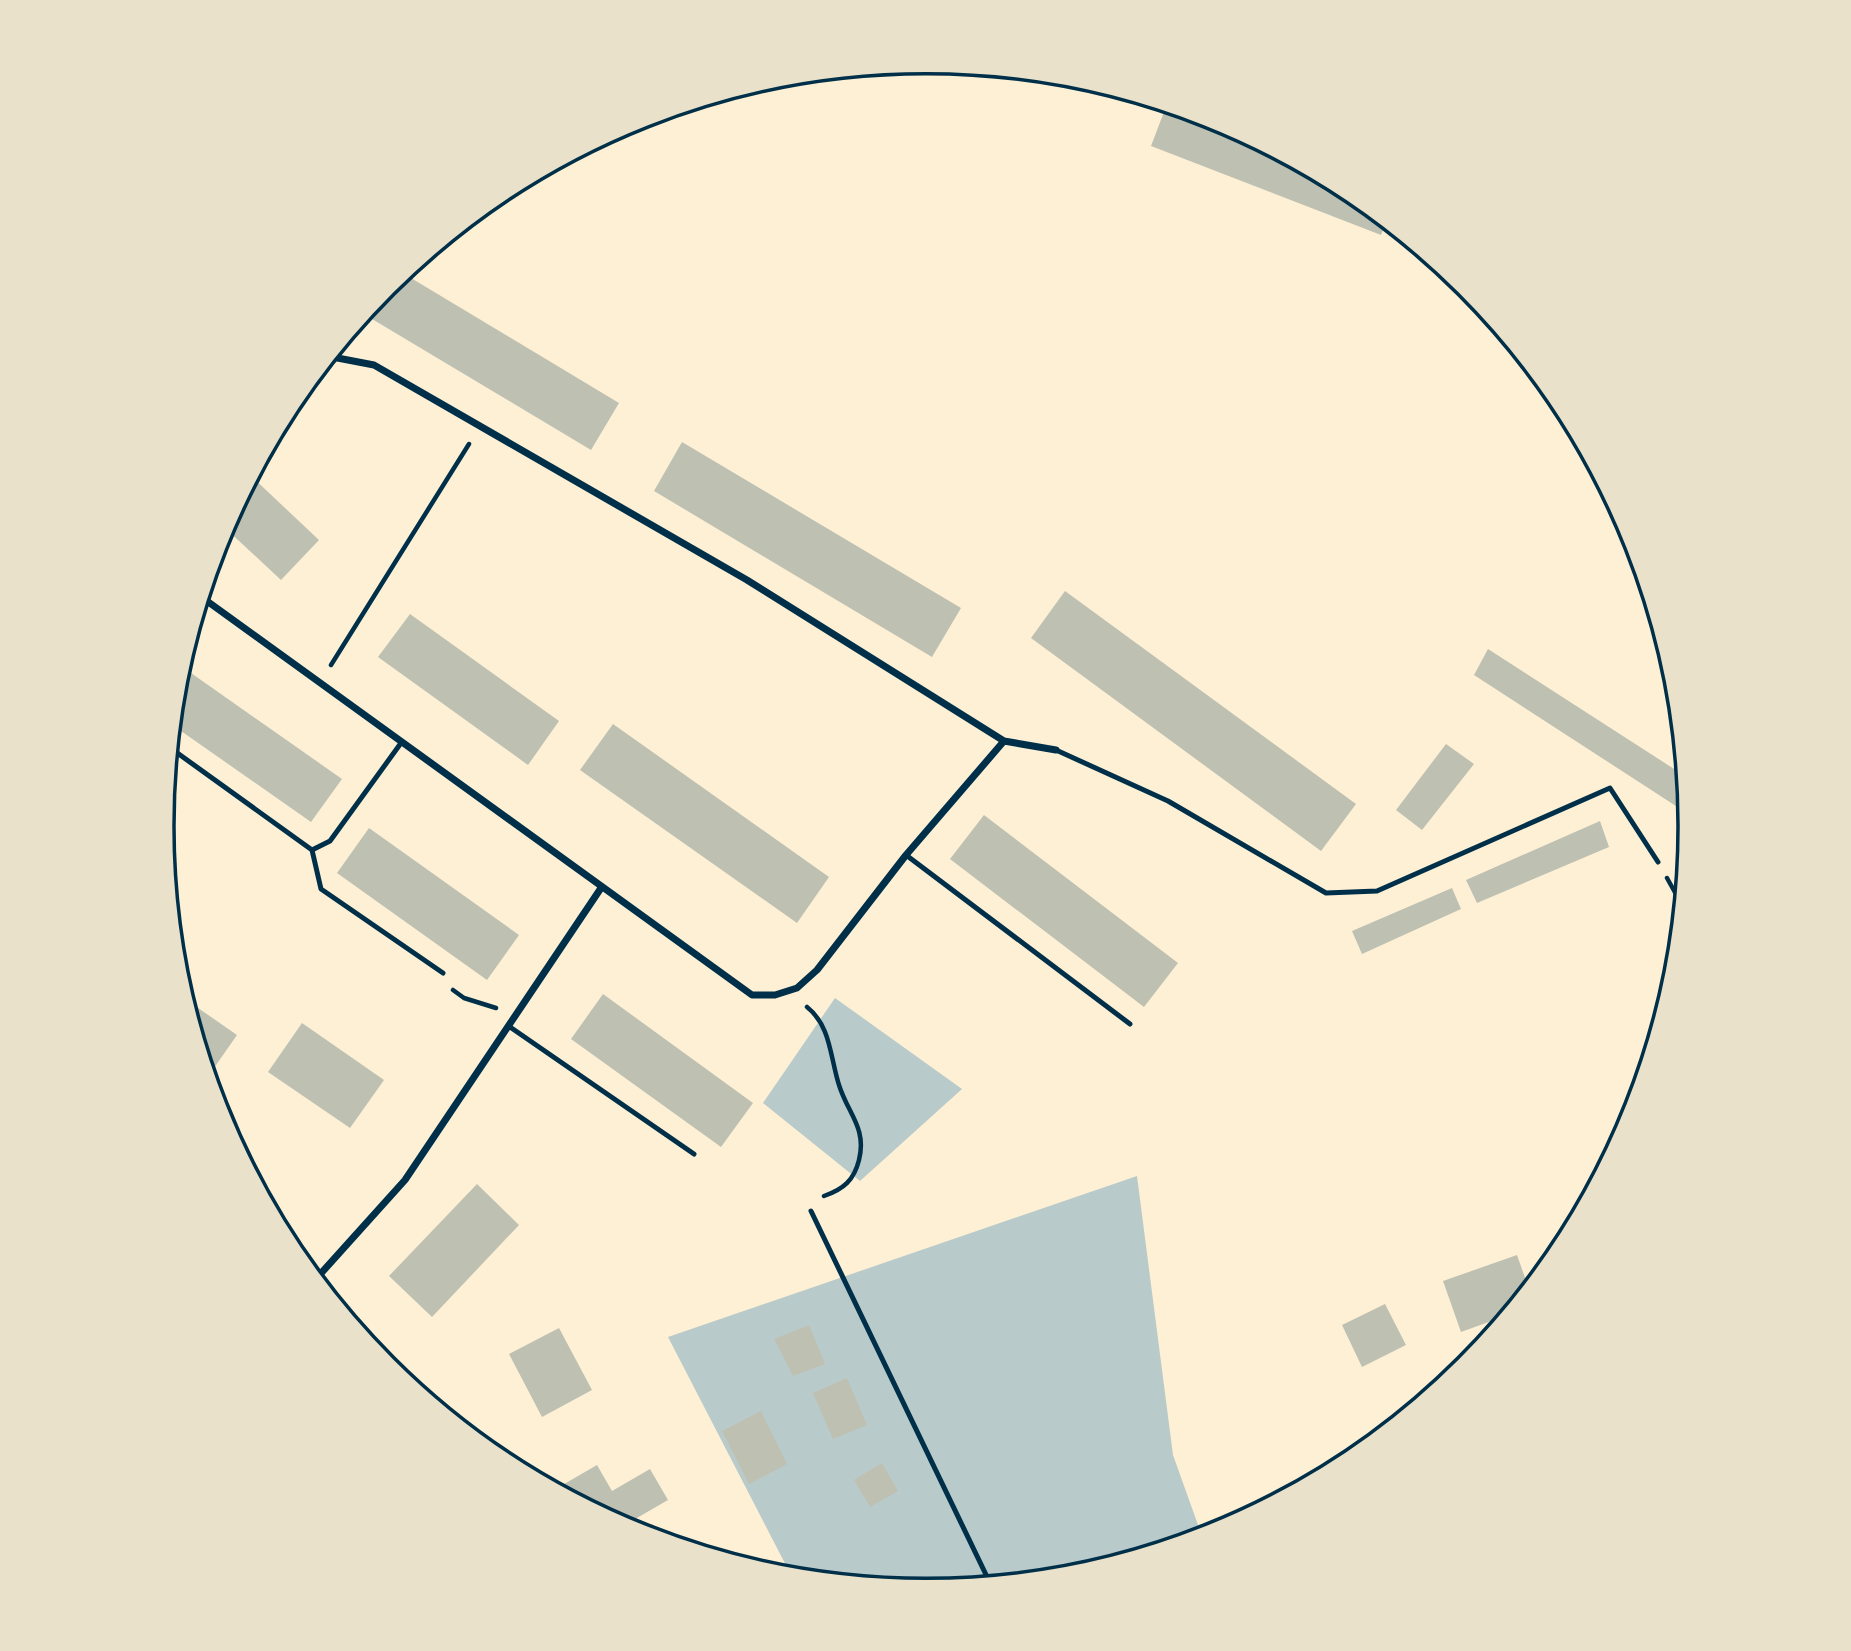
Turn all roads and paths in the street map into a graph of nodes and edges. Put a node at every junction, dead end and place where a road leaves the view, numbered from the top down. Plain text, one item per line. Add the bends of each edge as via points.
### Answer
1 (337, 358) edge
2 (480, 426) junction
3 (208, 603) edge
4 (319, 684) junction
5 (1004, 741) junction
6 (401, 743) junction
7 (1056, 750) joint
8 (177, 753) edge
9 (312, 850) junction
10 (906, 855) junction
11 (1658, 862) joint
12 (601, 888) junction
13 (1674, 891) edge
14 (443, 973) joint
15 (797, 988) junction
16 (513, 1023) junction
17 (1130, 1024) dead end
18 (694, 1154) dead end
19 (811, 1211) joint
20 (322, 1273) edge
21 (986, 1575) edge

1 - 2 street via 374,365
2 - 4 path
2 - 5 street via 747,580
3 - 4 street
4 - 6 street
5 - 7 street
5 - 10 street
6 - 9 lane via 330,841
6 - 12 street
7 - 11 lane via 1168,801 1326,893 1377,891 1611,788
8 - 9 lane
9 - 14 lane via 321,889
10 - 15 street via 817,971
10 - 17 lane
11 - 13 path
12 - 15 street via 752,995 775,995
12 - 16 street
14 - 16 path via 440,981 464,998 495,1008
15 - 19 path via 802,1003 824,1024 839,1087 863,1148 850,1182 806,1201
16 - 18 lane
16 - 20 street via 405,1180
19 - 21 lane

